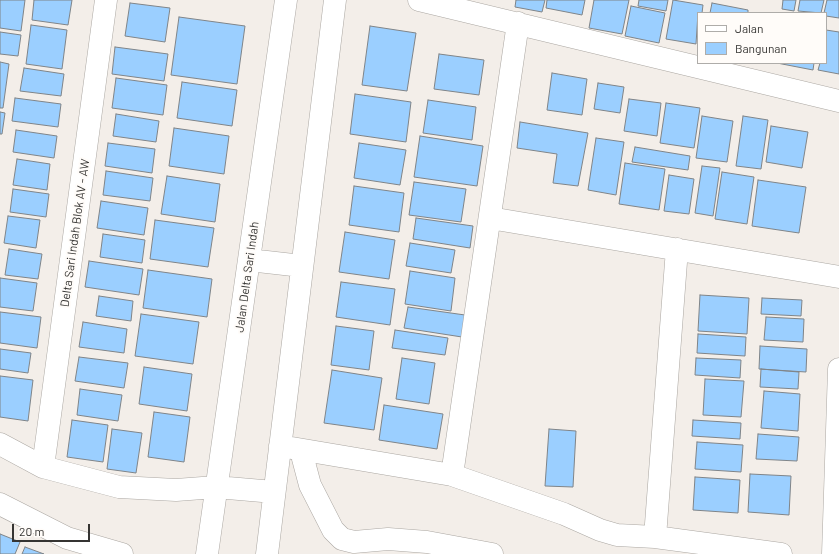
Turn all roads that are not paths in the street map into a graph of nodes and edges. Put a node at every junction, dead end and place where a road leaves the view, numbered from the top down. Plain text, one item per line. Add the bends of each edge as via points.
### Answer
1 (106, 0) edge
2 (286, 0) edge
3 (335, 0) edge
4 (419, 0) edge
5 (518, 23) junction
6 (839, 101) edge
7 (490, 218) junction
8 (677, 249) junction
9 (249, 260) junction
10 (302, 266) junction
11 (839, 276) edge
12 (839, 369) edge
13 (0, 444) edge
14 (291, 448) junction
15 (43, 467) junction
16 (452, 475) junction
17 (216, 487) junction
18 (274, 492) junction
19 (0, 504) edge
20 (655, 537) junction
21 (122, 554) edge
22 (207, 554) edge
23 (267, 554) edge
24 (492, 554) edge
25 (781, 554) edge
26 (833, 554) edge

1 - 15 street, Delta Sari Indah Blok AV - AW
2 - 9 street, Jalan Delta Sari Indah
3 - 10 street
4 - 5 street
5 - 6 street
5 - 7 street
7 - 8 street
7 - 16 street
8 - 11 street
8 - 20 street
9 - 10 street
9 - 17 street, Jalan Delta Sari Indah
10 - 14 street
12 - 26 street
13 - 15 street
14 - 16 street
14 - 18 street
14 - 24 street via 333,530 342,540 354,542 388,539 427,542
15 - 17 street via 119,487 176,490
16 - 20 street via 564,514 600,530 617,535
17 - 18 street
17 - 22 street, Jalan Delta Sari Indah
18 - 23 street
19 - 21 street via 67,538
20 - 25 street

